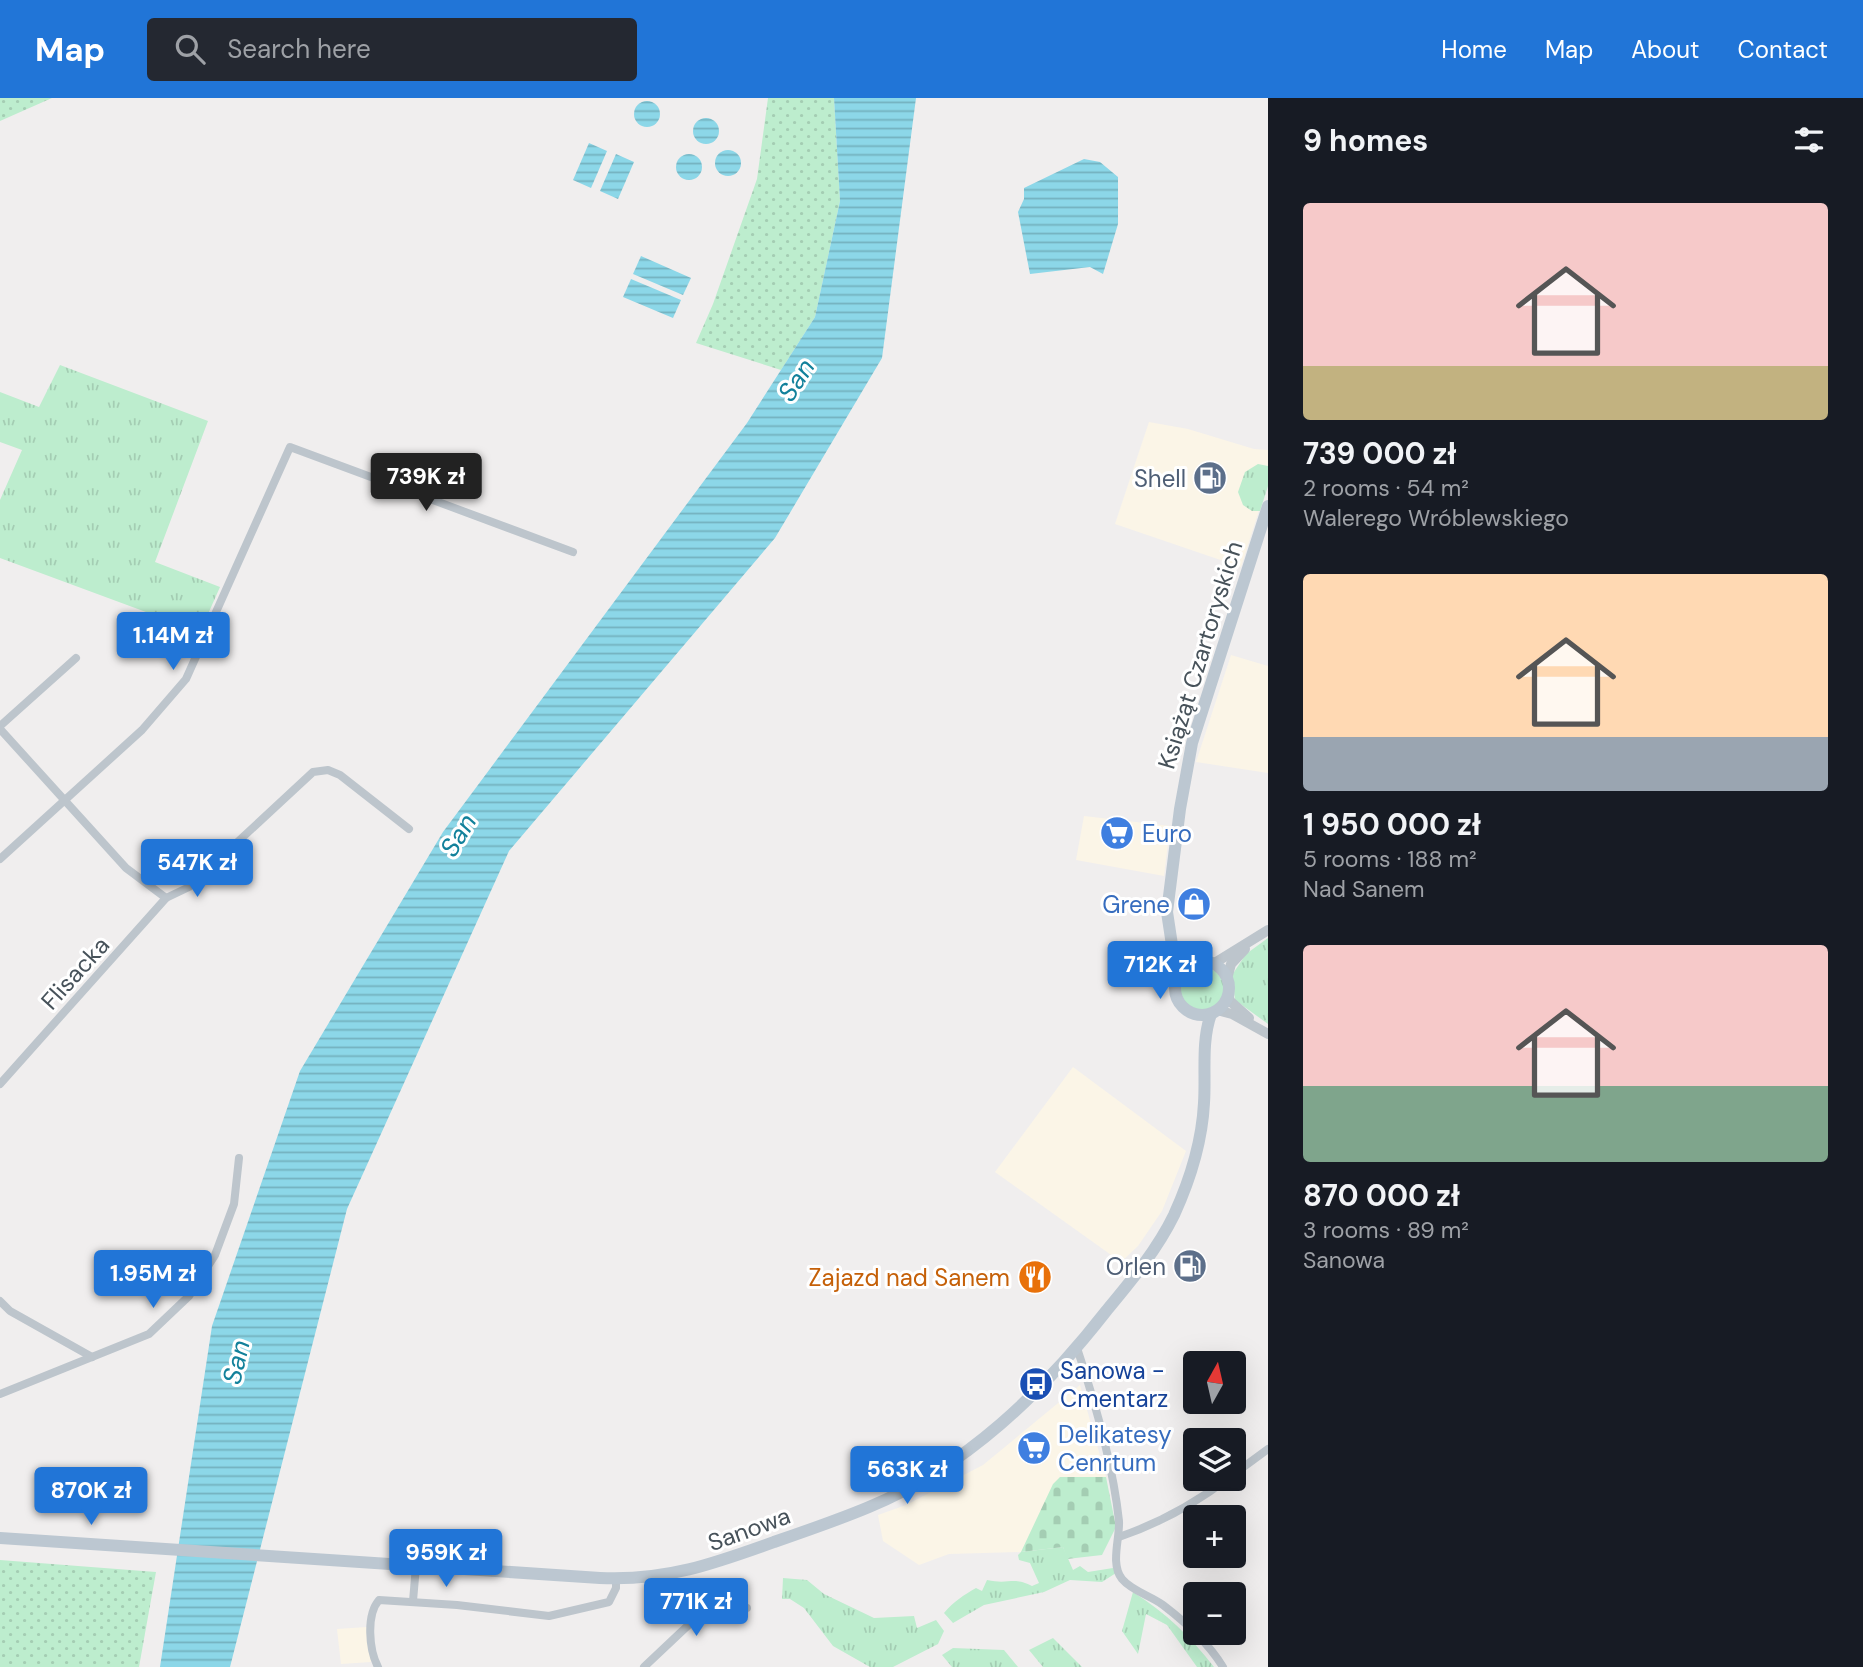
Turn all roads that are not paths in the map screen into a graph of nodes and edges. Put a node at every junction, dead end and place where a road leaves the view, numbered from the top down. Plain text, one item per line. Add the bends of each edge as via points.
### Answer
1 (1268, 506) edge
2 (1262, 543) edge
3 (573, 552) dead end
4 (76, 658) dead end
5 (0, 727) edge
6 (65, 801) junction
7 (409, 829) dead end
8 (0, 859) edge
9 (166, 898) junction
10 (1268, 930) edge
11 (1256, 936) junction
12 (1170, 943) junction
13 (1194, 962) junction
14 (1213, 964) junction
15 (1177, 978) junction
16 (1227, 979) junction
17 (1228, 995) junction
18 (1214, 1012) junction
19 (1192, 1013) junction
20 (1264, 1032) edge
21 (1204, 1064) junction
22 (0, 1084) edge
23 (239, 1158) dead end
24 (0, 1301) edge
25 (1077, 1348) junction
26 (92, 1357) junction
27 (0, 1394) edge
28 (1268, 1449) edge
29 (1246, 1465) edge
30 (1211, 1491) edge
31 (1119, 1537) junction
32 (0, 1538) edge
33 (416, 1566) junction
34 (616, 1579) junction
35 (413, 1601) junction
36 (747, 1608) dead end
37 (378, 1667) edge
38 (644, 1667) edge
39 (1223, 1667) edge

1 - 2 main road, Książąt Czartoryskich
2 - 12 main road, Książąt Czartoryskich via 1187,767 1168,903
3 - 6 street via 290,447 186,679 159,713
4 - 5 street
5 - 6 street
6 - 8 street
6 - 9 street via 126,868
7 - 9 street, Flisacka via 340,775 328,770 313,772 188,887
9 - 22 street, Flisacka
10 - 11 street
11 - 14 street
11 - 16 street via 1231,964
12 - 13 main road via 1181,957
12 - 15 main road, Książąt Czartoryskich
13 - 14 main road
13 - 15 main road
14 - 16 main road
15 - 19 main road via 1178,1001
16 - 17 main road
17 - 18 main road
17 - 20 street
18 - 19 main road
18 - 20 street
18 - 21 main road
19 - 21 main road
21 - 25 main road, Sanowa via 1202,1121 1193,1166 1173,1216 1139,1270
23 - 26 street via 234,1204 215,1255 189,1296 149,1334
24 - 26 street
25 - 31 street via 1093,1397
25 - 34 main road, Sanowa via 1017,1411 982,1439 876,1504 703,1568
26 - 27 street
28 - 29 street
30 - 31 street via 1154,1525
31 - 39 street via 1116,1558 1123,1581 1163,1605
32 - 33 main road, Sanowa
33 - 34 main road, Sanowa
33 - 35 street
34 - 35 street via 609,1602 549,1616
35 - 37 street via 379,1600 373,1607 372,1651
36 - 38 street via 697,1617

